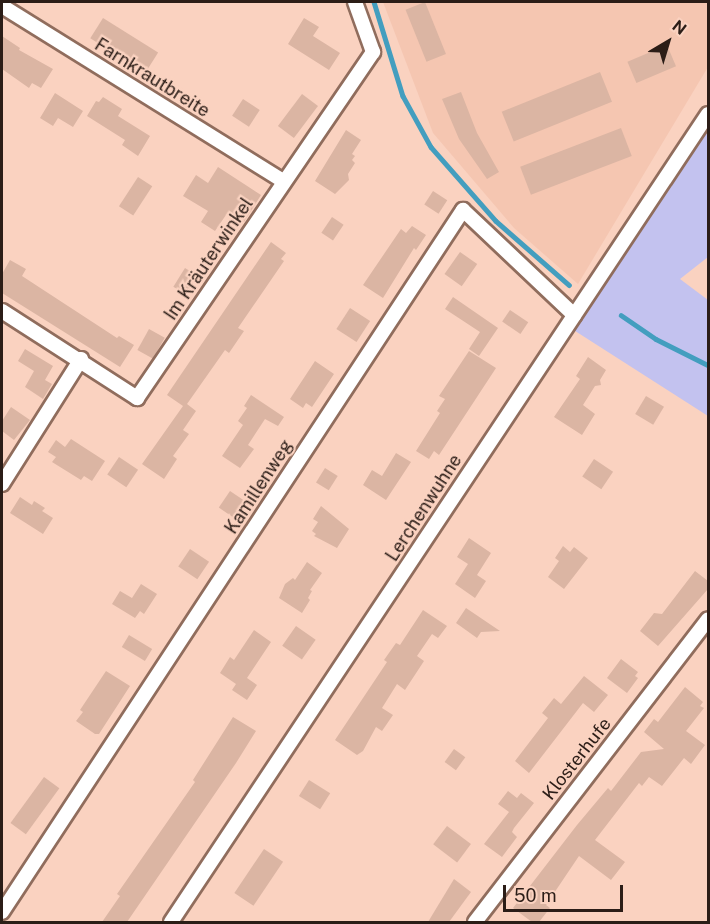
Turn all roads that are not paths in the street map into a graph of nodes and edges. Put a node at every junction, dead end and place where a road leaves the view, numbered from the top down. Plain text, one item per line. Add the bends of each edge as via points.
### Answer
1 (355, 2) edge
2 (2, 6) edge
3 (708, 114) edge
4 (283, 181) junction
5 (2, 311) edge
6 (574, 315) junction
7 (81, 359) junction
8 (2, 484) edge
9 (708, 619) edge
10 (2, 912) edge
11 (171, 922) edge
12 (475, 922) edge

1 - 4 street, Im Kräuterwinkel via 373,52
2 - 4 street, Farnkrautbreite
3 - 6 street, Lerchenwuhne
4 - 7 street, Im Kräuterwinkel via 137,398
5 - 7 street, Im Kräuterwinkel
6 - 10 street, Kamillenweg via 463,210
6 - 11 street, Lerchenwuhne
7 - 8 street
9 - 12 street, Klosterhufe

